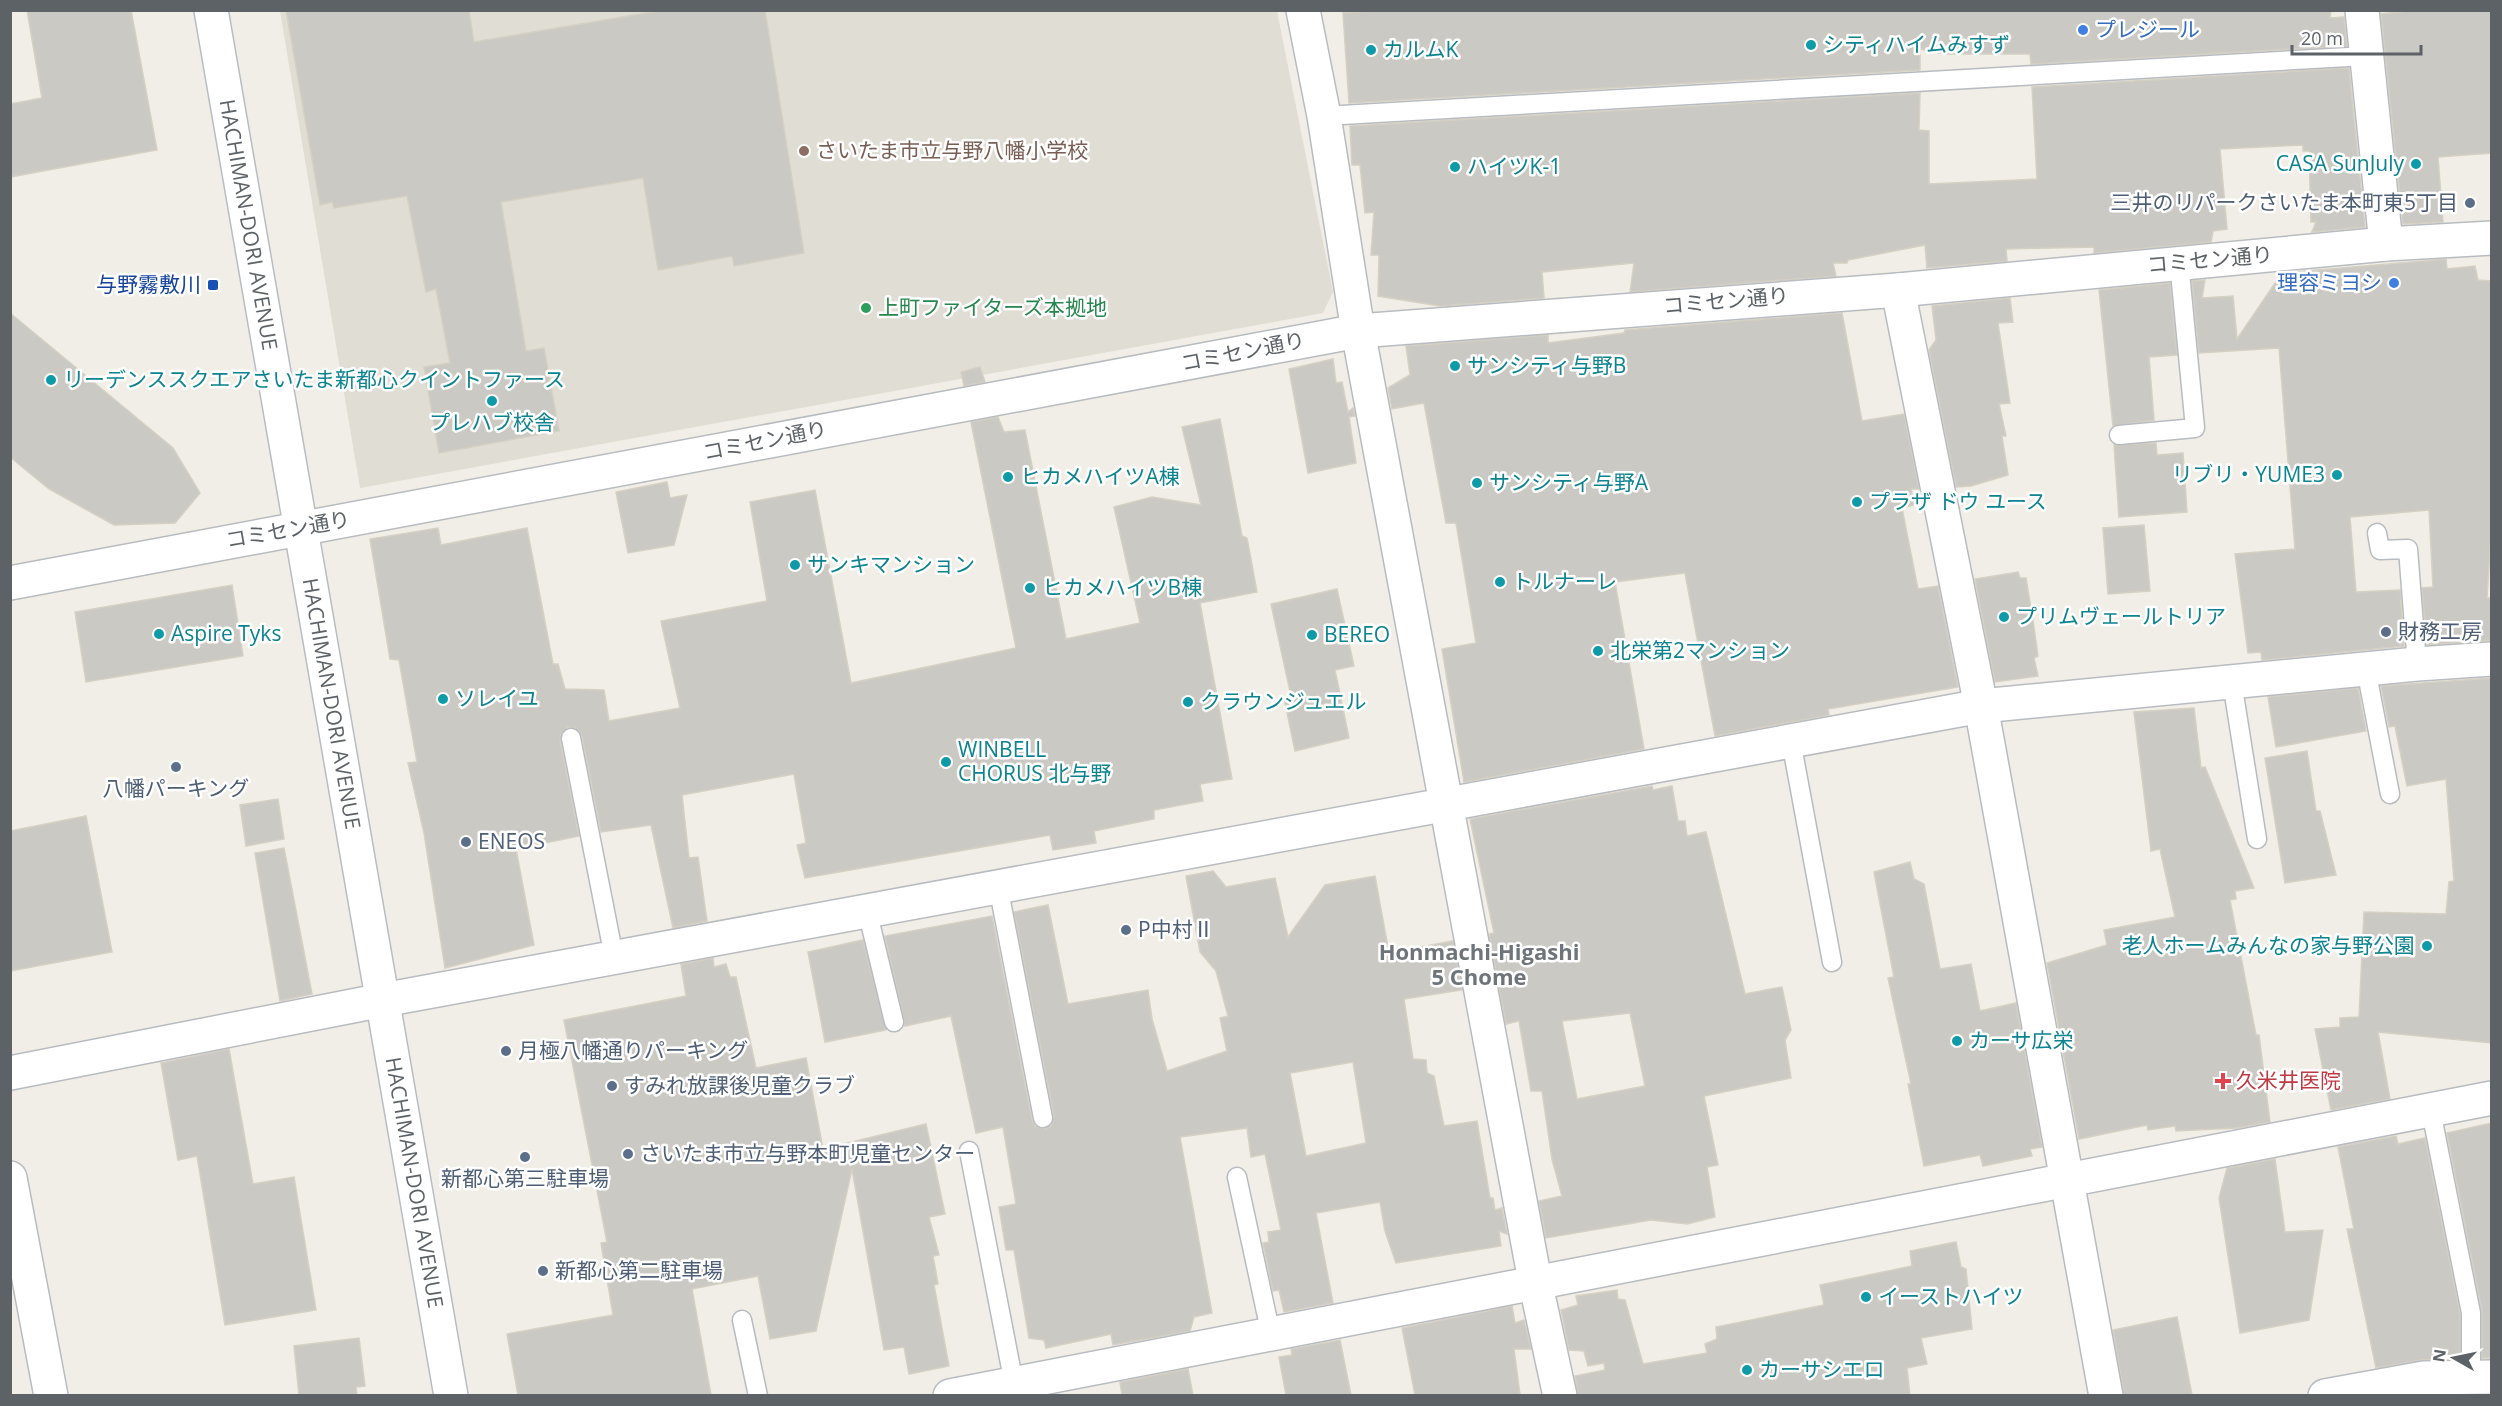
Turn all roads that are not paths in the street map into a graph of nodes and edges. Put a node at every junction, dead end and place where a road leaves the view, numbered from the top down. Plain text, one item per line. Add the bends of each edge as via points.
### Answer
1 (211, 10) edge
2 (1303, 10) edge
3 (2362, 10) edge
4 (2366, 56) junction
5 (1324, 116) junction
6 (2492, 238) edge
7 (2386, 244) junction
8 (2179, 262) junction
9 (1898, 290) junction
10 (1358, 331) junction
11 (2119, 435) dead end
12 (300, 526) junction
13 (2377, 533) dead end
14 (10, 583) edge
15 (2492, 659) edge
16 (2417, 664) junction
17 (2366, 669) junction
18 (2232, 682) junction
19 (1981, 706) junction
20 (571, 738) dead end
21 (1791, 741) junction
22 (2390, 794) dead end
23 (1447, 804) junction
24 (2257, 839) dead end
25 (998, 886) junction
26 (867, 910) junction
27 (614, 957) junction
28 (1832, 962) dead end
29 (382, 1000) junction
30 (894, 1022) dead end
31 (10, 1073) edge
32 (2492, 1098) edge
33 (2431, 1111) junction
34 (1043, 1118) dead end
35 (969, 1152) dead end
36 (1237, 1177) dead end
37 (10, 1178) edge
38 (2066, 1182) junction
39 (1535, 1281) junction
40 (742, 1320) dead end
41 (1271, 1335) junction
42 (2479, 1382) edge
43 (1014, 1384) junction
44 (2364, 1392) edge
45 (51, 1395) edge
46 (451, 1395) edge
47 (758, 1395) edge
48 (950, 1395) edge
49 (1560, 1395) edge
50 (2106, 1395) edge
51 (2325, 1395) edge

1 - 12 street, HACHIMAN-DORI AVENUE
2 - 5 street
3 - 4 street
4 - 5 lane
4 - 7 street
5 - 10 street
6 - 7 street, コミセン通り
7 - 8 street, コミセン通り
8 - 9 street, コミセン通り
8 - 11 lane via 2195,428
9 - 10 street, コミセン通り
9 - 19 street
10 - 12 street, コミセン通り
10 - 23 street
12 - 14 street, コミセン通り
12 - 29 street, HACHIMAN-DORI AVENUE
13 - 16 lane via 2380,550 2408,549
15 - 16 street
16 - 17 street
17 - 18 street
17 - 22 lane
18 - 19 street
18 - 24 lane
19 - 21 street
19 - 38 street
20 - 27 lane
21 - 23 street
21 - 28 lane
23 - 25 street
23 - 39 street
25 - 26 street
25 - 34 lane
26 - 27 street
26 - 30 lane
27 - 29 street
29 - 31 street
29 - 46 street, HACHIMAN-DORI AVENUE
32 - 33 street
33 - 38 street
33 - 42 lane via 2471,1314
35 - 43 lane
36 - 41 lane
37 - 45 street
38 - 39 street
38 - 50 street
39 - 41 street
39 - 49 street
40 - 47 lane
41 - 43 street
42 - 44 street via 2424,1378
43 - 48 street
44 - 51 street

